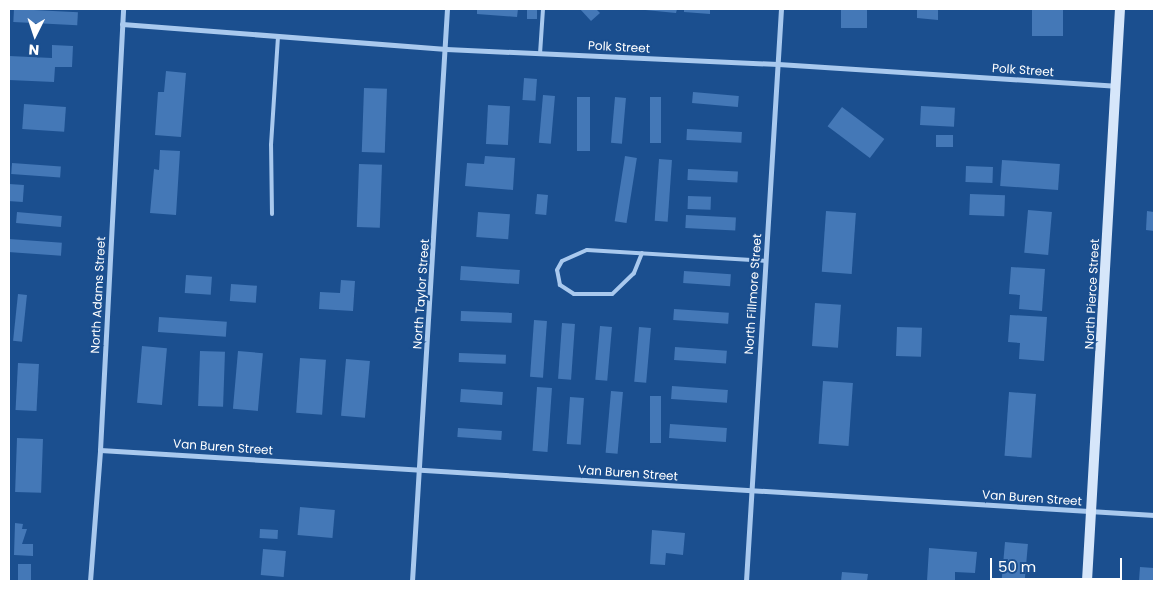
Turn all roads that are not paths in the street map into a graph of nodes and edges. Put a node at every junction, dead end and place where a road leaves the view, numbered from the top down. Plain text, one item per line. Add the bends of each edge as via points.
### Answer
1 (123, 9) edge
2 (447, 9) edge
3 (543, 9) edge
4 (781, 9) edge
5 (1120, 9) edge
6 (122, 24) junction
7 (278, 36) junction
8 (446, 50) junction
9 (540, 54) junction
10 (778, 64) junction
11 (1115, 86) junction
12 (272, 214) dead end
13 (642, 253) junction
14 (765, 261) junction
15 (100, 450) junction
16 (420, 470) junction
17 (751, 490) junction
18 (1093, 511) junction
19 (1154, 515) edge
20 (90, 581) edge
21 (412, 581) edge
22 (746, 581) edge
23 (1087, 581) edge

1 - 6 street, North Adams Street
2 - 8 street, North Taylor Street
3 - 9 lane
4 - 10 street, North Fillmore Street
5 - 11 main road, North Pierce Street
6 - 7 street, Polk Street
6 - 15 street, North Adams Street
7 - 8 street, Polk Street
7 - 12 lane via 271,145
8 - 9 street, Polk Street
8 - 16 street, North Taylor Street
9 - 10 street, Polk Street
10 - 11 street, Polk Street
10 - 14 street, North Fillmore Street
11 - 18 main road, North Pierce Street
13 - 13 lane via 587,250 562,261 557,270 560,285 574,294 612,294 634,273
13 - 14 lane
14 - 17 street, North Fillmore Street
15 - 16 street, Van Buren Street
15 - 20 street, North Adams Street
16 - 17 street, Van Buren Street
16 - 21 street, North Taylor Street
17 - 18 street, Van Buren Street
17 - 22 street, North Fillmore Street
18 - 19 street, Van Buren Street
18 - 23 main road, North Pierce Street

